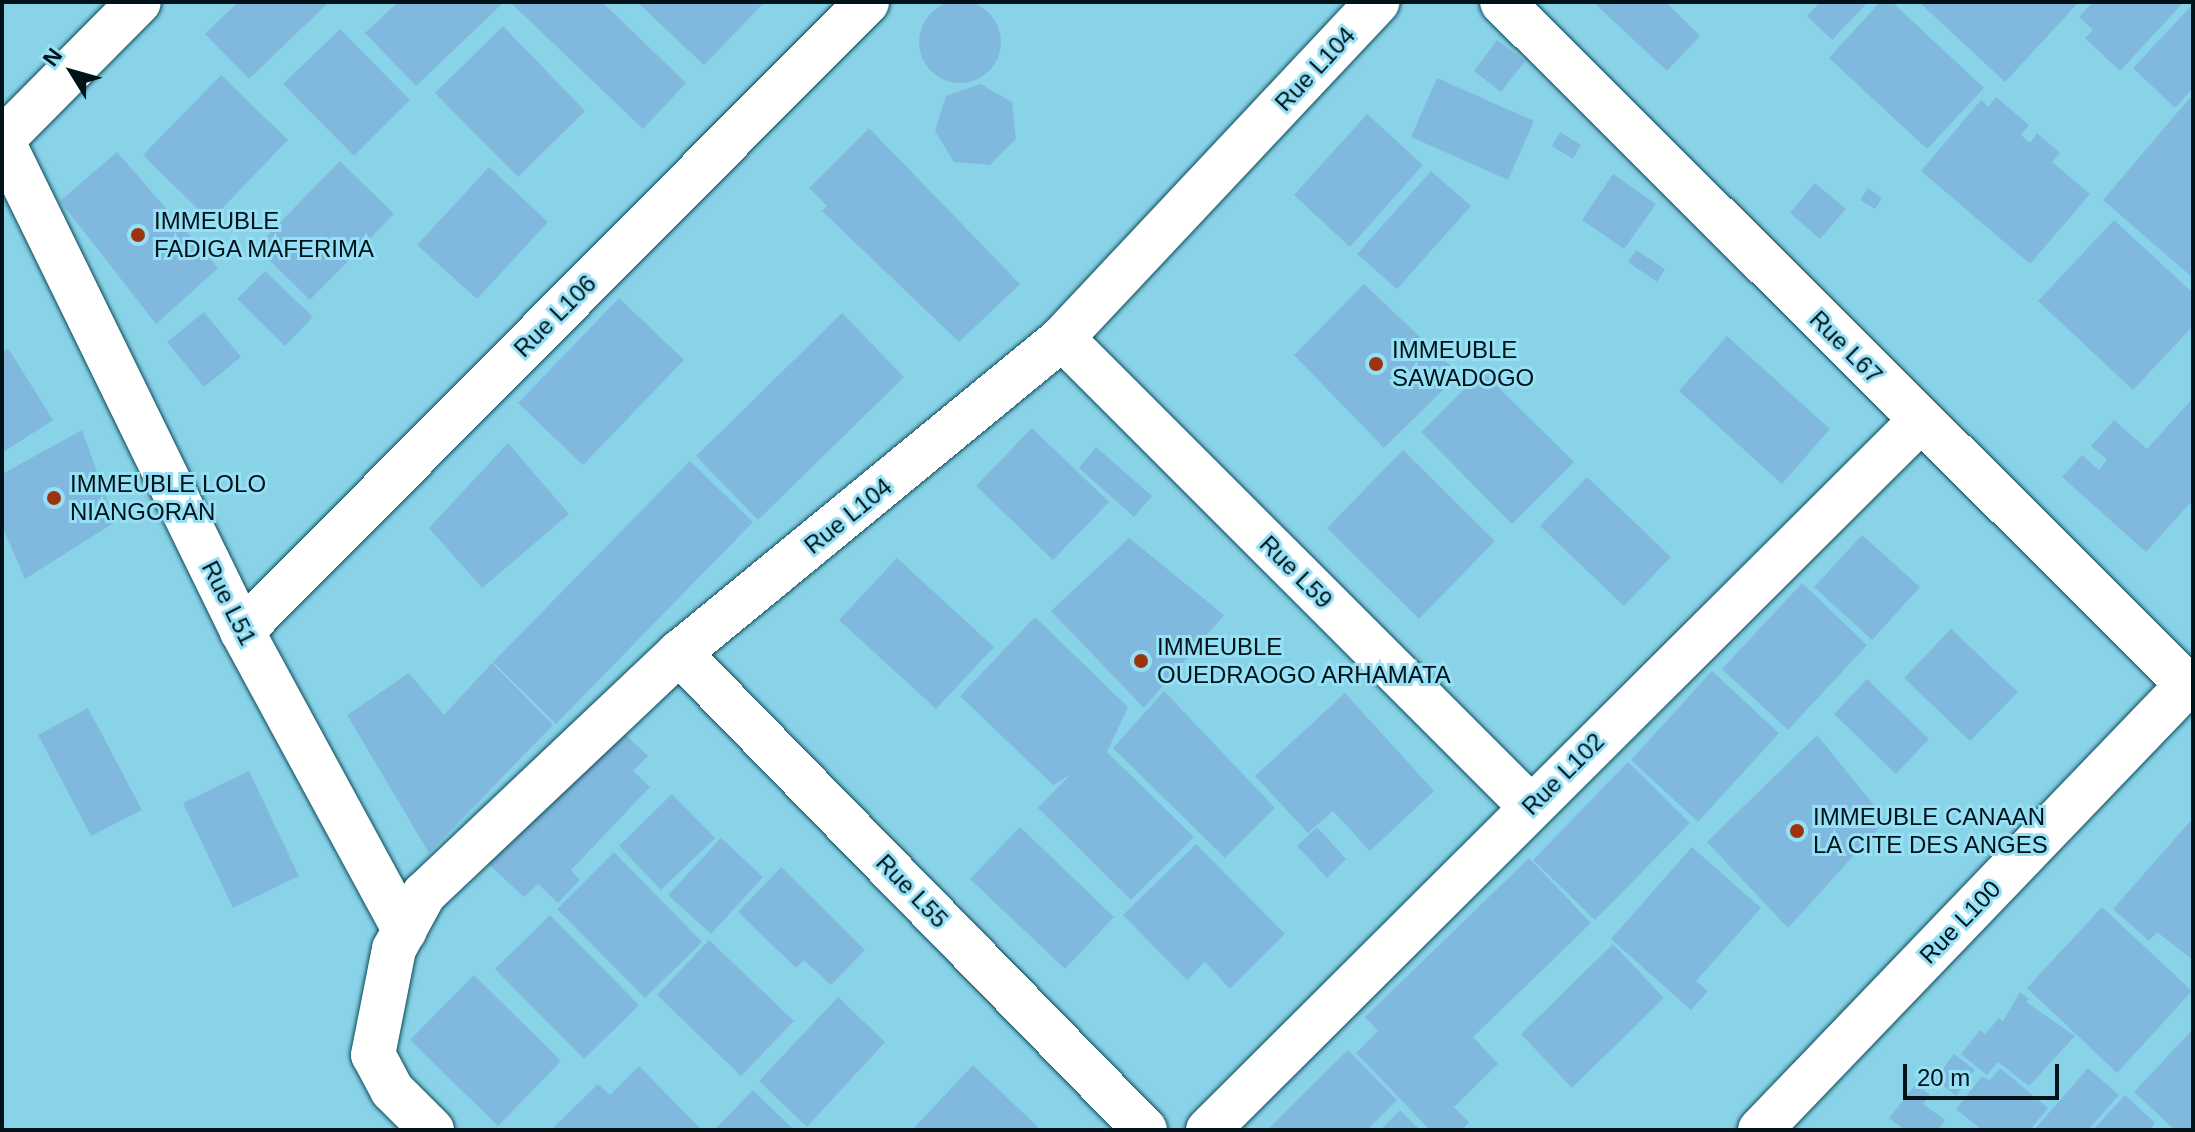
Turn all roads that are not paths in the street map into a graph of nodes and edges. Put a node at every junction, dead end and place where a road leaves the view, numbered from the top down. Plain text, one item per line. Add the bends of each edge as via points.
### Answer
1 (139, 2) edge
2 (867, 2) edge
3 (1377, 2) edge
4 (1502, 2) edge
5 (2, 140) edge
6 (1062, 338) junction
7 (1920, 421) junction
8 (242, 631) junction
9 (679, 653) junction
10 (2191, 684) edge
11 (1530, 806) junction
12 (405, 931) junction
13 (432, 1130) edge
14 (1145, 1130) edge
15 (1208, 1130) edge
16 (1760, 1130) edge

1 - 5 street
2 - 8 street, Rue L106
3 - 6 street, Rue L104
4 - 7 street, Rue L67
5 - 8 street, Rue L51
6 - 9 street, Rue L104
6 - 11 street, Rue L59
7 - 10 street, Rue L67
7 - 11 street, Rue L102
8 - 12 street, Rue L51
9 - 12 street, Rue L104 via 424,894
9 - 14 street, Rue L55
10 - 16 street, Rue L100
11 - 15 street, Rue L102
12 - 13 street, Rue L104 via 394,949 373,1055 392,1090

